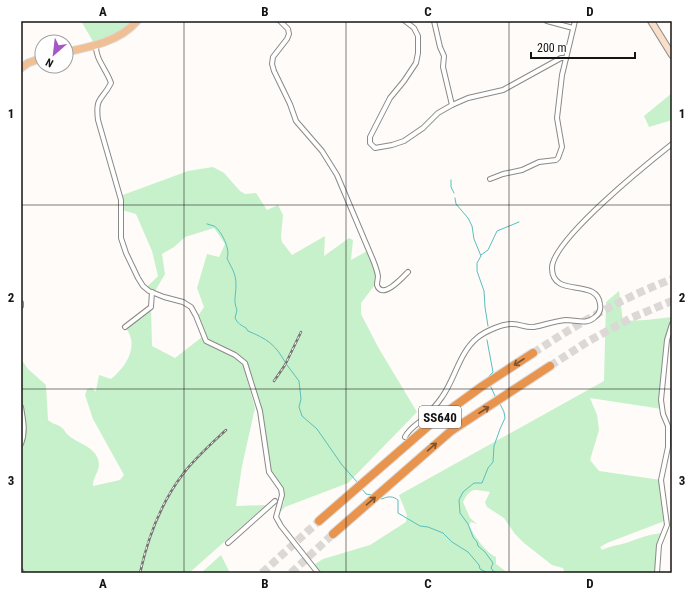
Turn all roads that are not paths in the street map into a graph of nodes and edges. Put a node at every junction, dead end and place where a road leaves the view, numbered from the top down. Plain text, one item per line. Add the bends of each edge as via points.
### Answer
1 (137, 21) edge
2 (280, 21) edge
3 (404, 21) edge
4 (434, 21) edge
5 (547, 21) edge
6 (575, 21) edge
7 (651, 21) edge
8 (573, 28) junction
9 (96, 45) junction
10 (74, 50) edge
11 (672, 55) edge
12 (566, 58) junction
13 (34, 61) edge
14 (21, 68) edge
15 (452, 105) junction
16 (672, 144) edge
17 (490, 179) dead end
18 (408, 272) dead end
19 (151, 291) junction
20 (21, 303) edge
21 (21, 306) edge
22 (672, 324) edge
23 (125, 327) dead end
24 (532, 353) tunnel mouth
25 (550, 366) tunnel mouth
26 (21, 407) edge
27 (405, 437) dead end
28 (21, 444) edge
29 (275, 501) dead end
30 (319, 521) tunnel mouth
31 (333, 534) tunnel mouth
32 (228, 543) dead end
33 (318, 573) edge
34 (657, 573) edge

1 - 9 main road via 122,34
2 - 18 street via 288,29 289,34 273,57 274,71 296,121 322,151 337,175 373,260 378,287 383,290 390,289
3 - 15 street via 417,33 417,58 409,75 390,98 370,138 371,146 392,146 404,141
4 - 15 street via 444,56 443,67
5 - 8 street
6 - 8 street
7 - 11 main road
8 - 12 street
9 - 10 main road
9 - 19 street via 96,53 111,82 99,99 97,108 98,120 121,200 121,238 138,278
12 - 15 street via 561,58 503,90 468,98
12 - 17 street via 558,118 562,147 558,158
13 - 14 main road
16 - 27 street via 577,227 555,258 552,271 558,282 590,290 598,296 600,306 597,316 588,321 564,320 529,328 511,324 481,335 465,352 452,382 440,400
19 - 23 street via 151,307
19 - 33 street via 191,307 206,341 235,355 245,363 260,411 269,472 281,489 276,517
20 - 21 street
22 - 34 street via 667,340 661,400 668,426 668,447 661,480 667,525 659,545
24 -> 30 highway, SS640 via 433,422
31 -> 25 highway, SS640 via 451,431
26 - 28 street via 24,435
29 - 32 street

